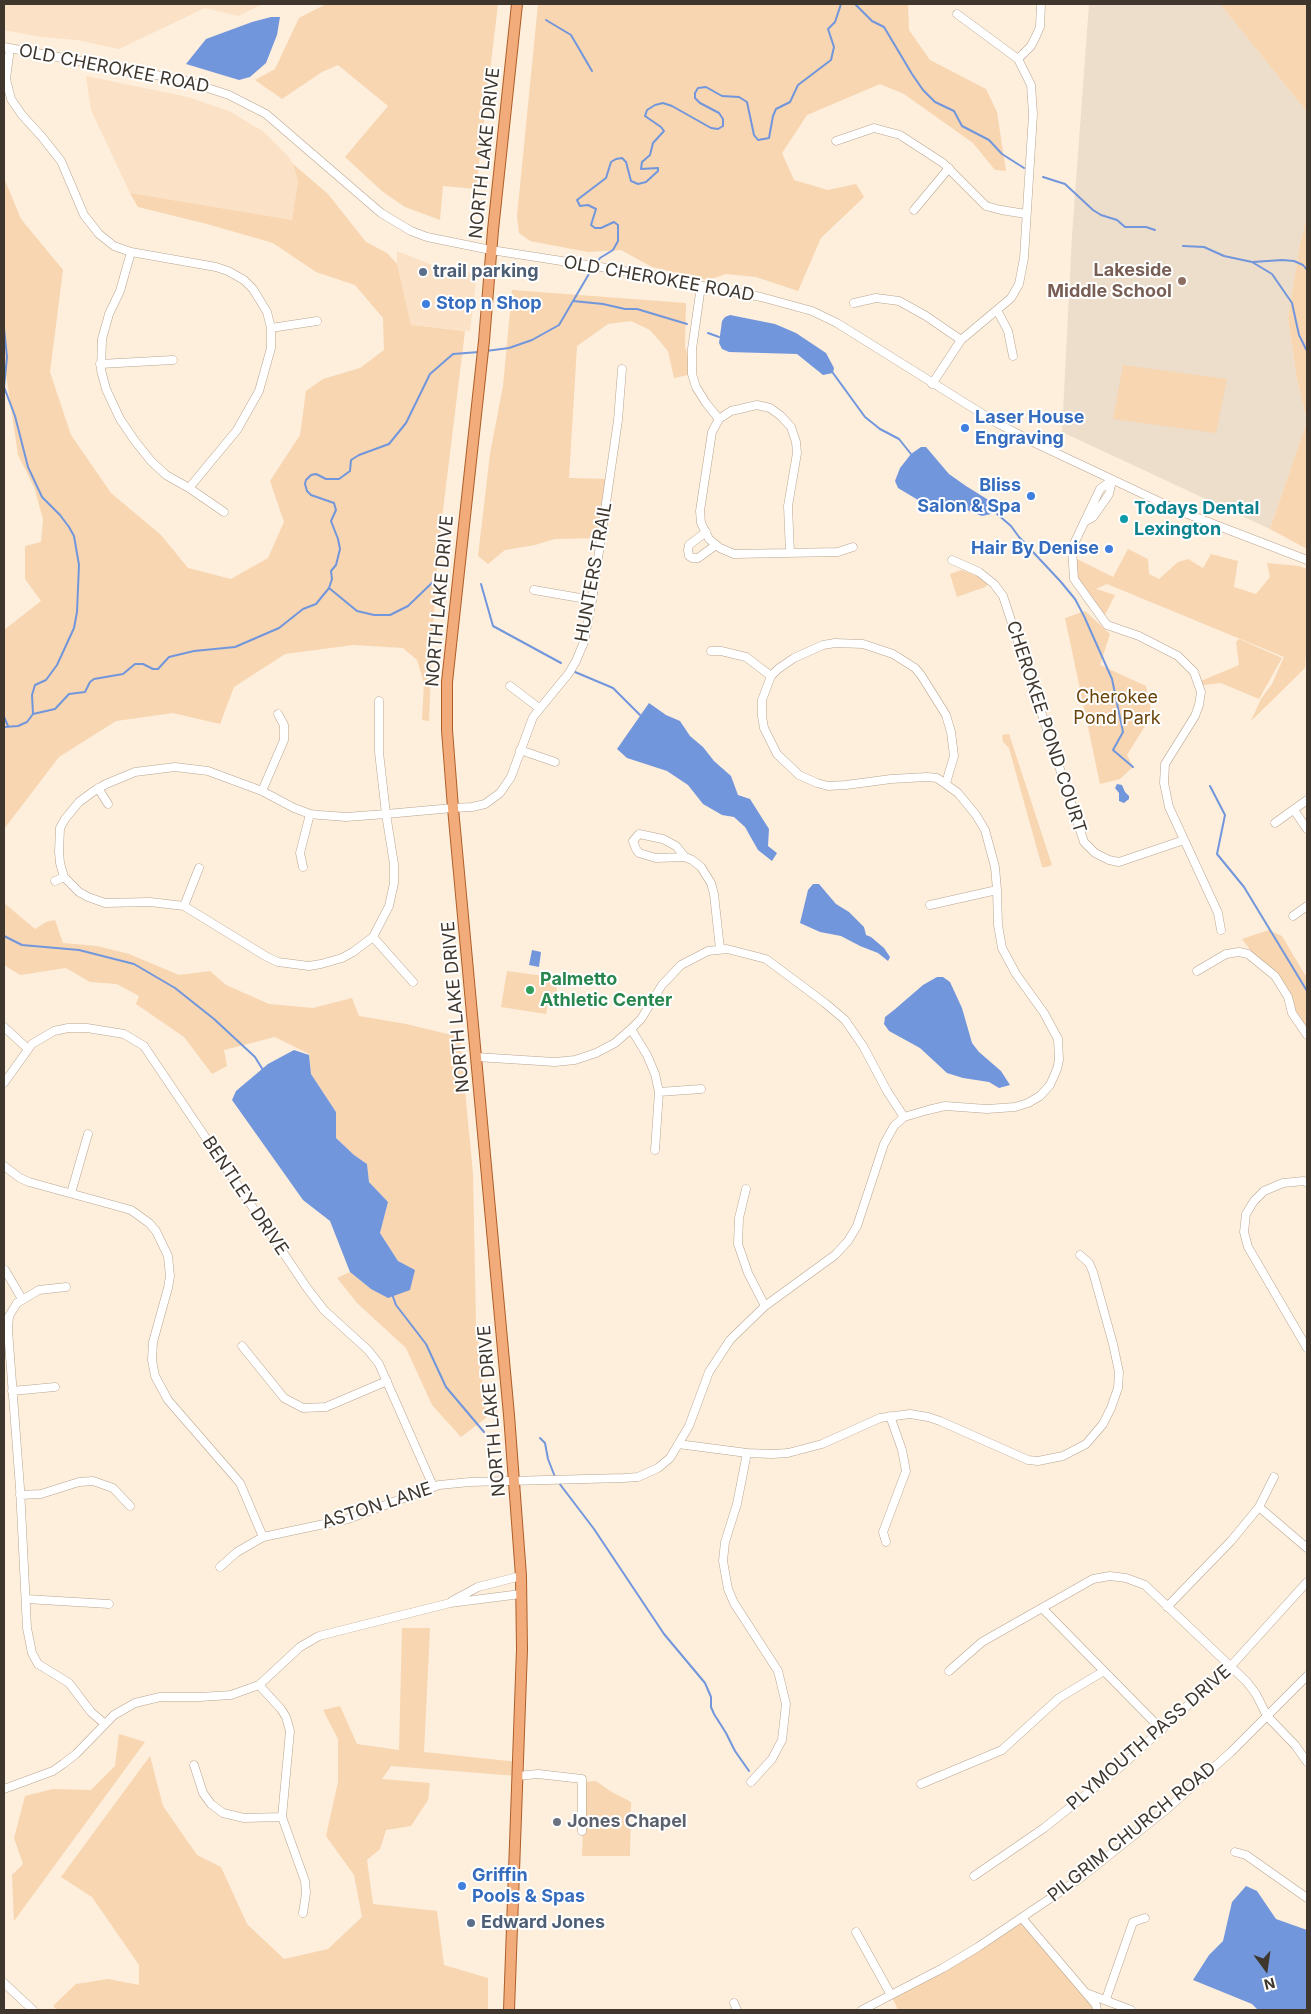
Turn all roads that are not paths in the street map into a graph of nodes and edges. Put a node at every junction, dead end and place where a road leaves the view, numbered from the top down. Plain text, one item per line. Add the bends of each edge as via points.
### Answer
1 (517, 4) edge
2 (1041, 4) edge
3 (957, 14) dead end
4 (7, 48) edge
5 (1018, 59) junction
6 (6, 93) edge
7 (836, 140) dead end
8 (949, 168) junction
9 (914, 210) dead end
10 (1026, 214) junction
11 (491, 250) junction
12 (131, 252) junction
13 (701, 286) junction
14 (854, 302) dead end
15 (997, 310) junction
16 (317, 321) dead end
17 (271, 328) junction
18 (961, 340) junction
19 (1012, 356) dead end
20 (173, 360) dead end
21 (100, 364) junction
22 (622, 369) dead end
23 (932, 384) junction
24 (720, 419) junction
25 (1112, 480) junction
26 (189, 488) junction
27 (224, 512) dead end
28 (706, 532) junction
29 (716, 545) junction
30 (853, 547) dead end
31 (790, 553) junction
32 (952, 560) dead end
33 (1307, 560) edge
34 (534, 590) dead end
35 (592, 600) junction
36 (711, 650) dead end
37 (771, 676) junction
38 (510, 686) dead end
39 (379, 701) dead end
40 (539, 708) junction
41 (278, 714) dead end
42 (520, 750) junction
43 (555, 762) dead end
44 (946, 783) junction
45 (98, 788) junction
46 (262, 791) junction
47 (1307, 800) edge
48 (108, 804) dead end
49 (454, 808) junction
50 (1294, 810) junction
51 (310, 814) junction
52 (386, 814) junction
53 (1275, 823) dead end
54 (1307, 829) edge
55 (1184, 840) junction
56 (685, 857) junction
57 (303, 867) dead end
58 (199, 868) dead end
59 (64, 877) junction
60 (55, 880) dead end
61 (997, 890) junction
62 (930, 905) dead end
63 (184, 906) junction
64 (1307, 906) edge
65 (1293, 916) dead end
66 (1220, 930) dead end
67 (374, 937) junction
68 (720, 949) junction
69 (1197, 971) dead end
70 (412, 982) dead end
71 (4, 1027) edge
72 (631, 1029) junction
73 (1307, 1035) edge
74 (28, 1049) junction
75 (476, 1057) junction
76 (4, 1083) edge
77 (701, 1089) dead end
78 (659, 1092) junction
79 (904, 1117) junction
80 (88, 1134) dead end
81 (655, 1150) dead end
82 (4, 1166) edge
83 (1307, 1183) edge
84 (746, 1189) dead end
85 (71, 1193) junction
86 (1080, 1255) dead end
87 (5, 1270) dead end
88 (66, 1287) dead end
89 (22, 1299) junction
90 (765, 1306) junction
91 (242, 1346) dead end
92 (1307, 1348) edge
93 (387, 1381) junction
94 (55, 1387) dead end
95 (12, 1391) junction
96 (890, 1416) junction
97 (678, 1444) junction
98 (747, 1453) junction
99 (1274, 1477) dead end
100 (515, 1481) junction
101 (432, 1486) junction
102 (20, 1495) junction
103 (130, 1506) dead end
104 (1259, 1507) junction
105 (263, 1537) junction
106 (886, 1542) dead end
107 (1307, 1548) edge
108 (220, 1567) dead end
109 (521, 1576) junction
110 (1307, 1582) edge
111 (521, 1594) junction
112 (26, 1599) junction
113 (450, 1603) junction
114 (109, 1604) dead end
115 (1167, 1607) junction
116 (1042, 1608) junction
117 (1231, 1666) junction
118 (950, 1671) dead end
119 (1104, 1671) junction
120 (1307, 1676) edge
121 (258, 1685) junction
122 (1267, 1716) junction
123 (105, 1724) junction
124 (1162, 1730) junction
125 (1307, 1762) edge
126 (194, 1764) dead end
127 (517, 1776) junction
128 (751, 1782) dead end
129 (921, 1784) dead end
130 (4, 1789) edge
131 (282, 1817) junction
132 (582, 1831) dead end
133 (1235, 1852) dead end
134 (974, 1876) dead end
135 (1307, 1898) edge
136 (303, 1913) dead end
137 (1022, 1918) junction
138 (1145, 1918) dead end
139 (856, 1932) dead end
140 (4, 1984) edge
141 (1086, 1993) junction
142 (891, 1995) junction
143 (1106, 1999) junction
144 (32, 2010) edge
145 (509, 2010) edge
146 (862, 2010) edge
147 (1096, 2010) edge
148 (1131, 2010) edge

1 - 11 main road, NORTH LAKE DRIVE
2 - 5 street via 1038,32
3 - 5 street
4 - 6 street
4 - 11 street, OLD CHEROKEE ROAD via 183,80 214,89 266,114 364,200 394,222 427,237
5 - 10 street via 1028,76 1032,96
6 - 12 street via 60,161 84,215 95,230 114,246
7 - 8 street via 866,129 881,128 900,135
8 - 9 street
8 - 10 street via 986,206
10 - 15 street via 1023,270 1019,284 1011,298
11 - 13 street, OLD CHEROKEE ROAD
11 - 49 main road, NORTH LAKE DRIVE via 447,682
12 - 17 street via 216,266 233,274 257,294
12 - 21 street via 120,291 104,327
13 - 23 street, OLD CHEROKEE ROAD via 771,299 812,311 837,323
13 - 24 street via 692,349 692,374 696,387
14 - 18 street via 876,298 899,301
15 - 18 street
15 - 19 street via 1008,331
16 - 17 street
17 - 26 street via 266,371 252,404 237,430
18 - 23 street
20 - 21 street
21 - 26 street via 111,402 134,441 166,475
22 - 35 street, HUNTERS TRAIL via 619,413
23 - 25 street, OLD CHEROKEE ROAD via 997,423
24 - 28 street via 712,432 700,512
24 - 31 street via 731,412 757,405 770,408 791,427 797,453 788,506
25 - 33 street, OLD CHEROKEE ROAD via 1208,523
25 - 55 street via 1100,490 1072,548 1074,579 1107,625 1139,636 1178,656 1194,672 1201,692 1195,716 1165,764 1164,776 1169,807
26 - 27 street
28 - 29 street
28 - 29 street via 689,545 689,556 698,558
29 - 31 street via 734,554
30 - 31 street via 838,552
32 - 55 street, CHEROKEE POND COURT via 979,572 1004,596 1084,842 1109,860 1120,862
34 - 35 street
35 - 40 street, HUNTERS TRAIL via 584,642 576,662
36 - 37 street via 746,657
37 - 44 street via 762,700 764,728 777,754 799,775 828,786 927,777
37 - 44 street via 794,658 823,645 863,644 893,654 921,675 946,715 954,756
38 - 40 street
39 - 52 street via 379,752
40 - 42 street, HUNTERS TRAIL
41 - 46 street via 284,726 284,740
42 - 43 street
42 - 49 street, HUNTERS TRAIL via 508,783 496,798 478,806
44 - 61 street via 966,802 985,830
45 - 46 street, HUNTERS TRAIL via 135,772 175,767 217,773
45 - 48 street
45 - 59 street, HUNTERS TRAIL via 72,809 60,828 60,863
46 - 51 street, HUNTERS TRAIL
47 - 50 street
49 - 52 street, HUNTERS TRAIL
49 - 75 main road, NORTH LAKE DRIVE
50 - 53 street
50 - 54 street
51 - 52 street, HUNTERS TRAIL via 346,817
51 - 57 street via 300,853
52 - 67 street via 394,883 389,906
55 - 66 street via 1218,913
56 - 56 street via 656,858 639,853 633,842 639,834 663,839 676,846
56 - 68 street via 701,867 711,883
58 - 63 street
59 - 60 street
59 - 63 street via 79,892 105,904 150,902
61 - 62 street
61 - 79 street via 1002,948 1058,1039 1059,1060 1054,1078 1040,1096 1022,1106 987,1109 945,1106
63 - 67 street via 267,957 290,964 309,966 333,961
64 - 65 street
67 - 70 street
68 - 72 street via 681,965 662,985
68 - 79 street via 766,959 845,1020
69 - 73 street via 1226,954 1248,954 1275,976 1288,997 1292,1013
71 - 74 street
72 - 75 street via 605,1049 575,1060 555,1062
72 - 78 street via 647,1055
74 - 76 street, BENTLEY DRIVE
74 - 93 street, BENTLEY DRIVE via 46,1034 68,1028 124,1034 144,1046 307,1288 324,1310 368,1350
75 - 100 main road, NORTH LAKE DRIVE
77 - 78 street
78 - 81 street
79 - 90 street, ASTON LANE via 886,1138 858,1226 848,1241 835,1255
80 - 85 street
82 - 85 street via 28,1182
83 - 92 street via 1283,1183 1264,1191 1246,1214 1244,1232 1248,1247
84 - 90 street via 739,1218 738,1244
85 - 105 street via 131,1210 149,1223 160,1238 168,1256 170,1276 152,1342 155,1376 168,1400 240,1483
86 - 96 street via 1093,1272 1119,1372 1111,1408 1103,1424 1086,1444 1063,1456 1028,1460 929,1417 910,1414
87 - 89 street
88 - 89 street via 39,1290
89 - 95 street via 12,1307 9,1316
90 - 97 street, ASTON LANE via 730,1340 709,1372 689,1426
91 - 93 street via 284,1398 303,1408 326,1407
93 - 101 street, BENTLEY DRIVE
94 - 95 street
95 - 102 street
96 - 98 street via 798,1451
96 - 106 street via 906,1471 883,1532
97 - 98 street
97 - 100 street, ASTON LANE via 670,1458 658,1468 638,1477
98 - 128 street via 737,1504 725,1542 728,1589 734,1604 778,1672 786,1704 782,1740 772,1759
99 - 104 street
100 - 101 street, ASTON LANE
100 - 109 main road, NORTH LAKE DRIVE
101 - 105 street, ASTON LANE via 348,1519
102 - 103 street via 41,1494 93,1481 113,1488
102 - 112 street
104 - 107 street
104 - 115 street
105 - 108 street, ASTON LANE via 237,1552
109 - 111 main road, NORTH LAKE DRIVE
109 - 113 street via 478,1587
110 - 117 street, PLYMOUTH PASS DRIVE
111 - 113 street
111 - 127 main road, NORTH LAKE DRIVE
112 - 114 street
112 - 123 street via 30,1648 38,1664 69,1683 91,1712
113 - 121 street via 320,1636 300,1647
115 - 116 street via 1145,1585 1110,1576 1093,1579
115 - 117 street
116 - 118 street via 982,1642
116 - 119 street
117 - 122 street via 1256,1694
117 - 124 street, PLYMOUTH PASS DRIVE
119 - 124 street
119 - 129 street via 1059,1698 1002,1750
120 - 122 street, PILGRIM CHURCH ROAD
121 - 123 street via 221,1696 148,1699 124,1708
121 - 131 street via 281,1709 290,1731
122 - 125 street
122 - 137 street, PILGRIM CHURCH ROAD via 1167,1809 1079,1879
123 - 130 street via 76,1754 53,1771
124 - 134 street, PLYMOUTH PASS DRIVE via 1044,1828
126 - 131 street via 203,1793 223,1813 244,1818
127 - 132 street via 538,1774 582,1779
127 - 145 main road, NORTH LAKE DRIVE
131 - 136 street via 305,1881
133 - 135 street via 1246,1855
137 - 141 street
137 - 142 street, PILGRIM CHURCH ROAD via 950,1964
138 - 143 street via 1133,1922
139 - 142 street
140 - 144 street
141 - 143 street
141 - 147 street via 1096,2005
142 - 146 street, PILGRIM CHURCH ROAD
143 - 148 street

